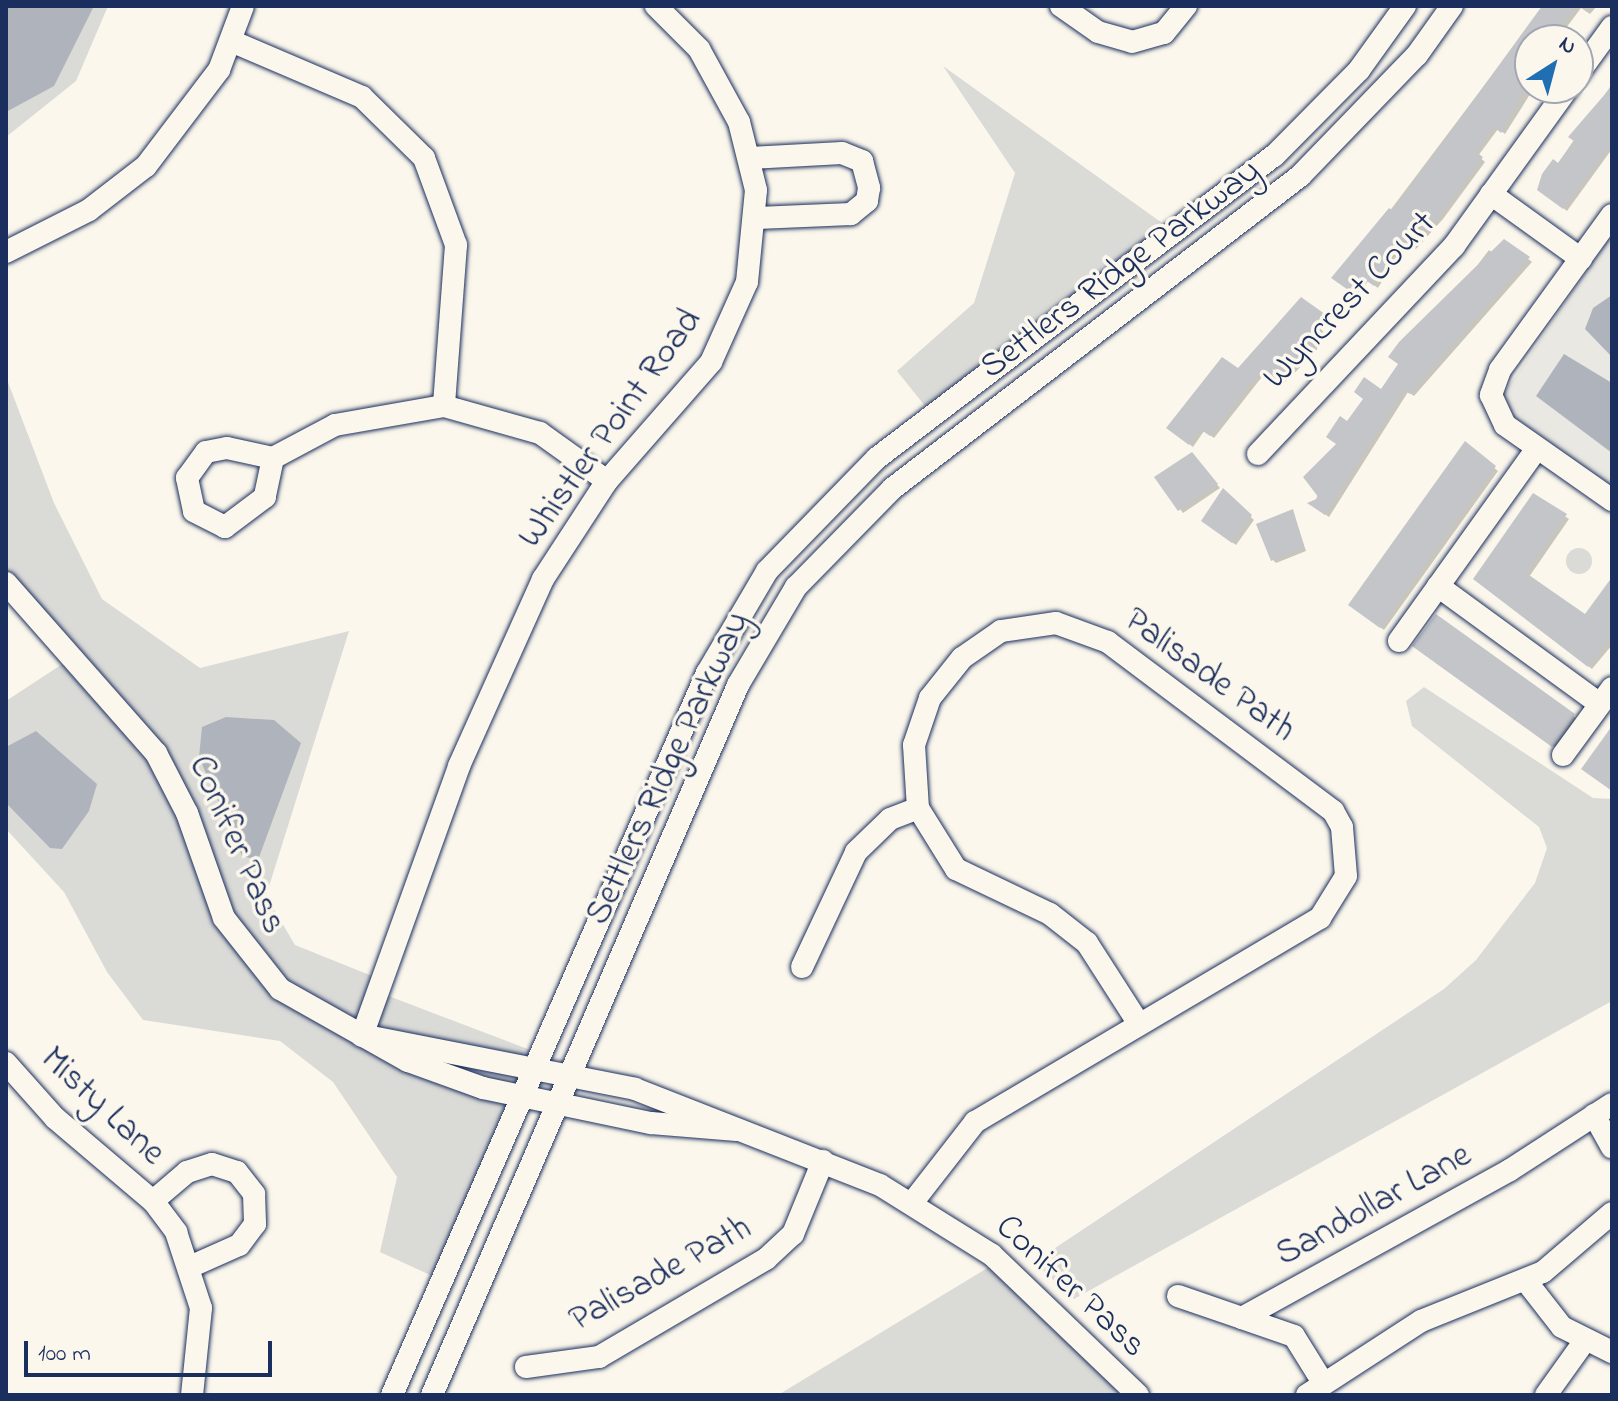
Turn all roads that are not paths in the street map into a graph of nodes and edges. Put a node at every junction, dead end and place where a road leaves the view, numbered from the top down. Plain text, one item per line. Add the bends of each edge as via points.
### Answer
1 (243, 6) edge
2 (656, 6) edge
3 (1061, 6) edge
4 (1186, 6) edge
5 (1405, 6) edge
6 (1452, 6) edge
7 (1612, 27) edge
8 (231, 41) junction
9 (1594, 52) edge
10 (1556, 104) edge
11 (750, 158) junction
12 (1491, 194) junction
13 (1612, 215) edge
14 (757, 218) junction
15 (6, 252) edge
16 (1581, 259) junction
17 (444, 406) junction
18 (1537, 448) junction
19 (1258, 454) dead end
20 (273, 458) dead end
21 (607, 481) junction
22 (1612, 500) edge
23 (6, 583) edge
24 (1438, 586) junction
25 (1399, 641) dead end
26 (1606, 696) edge
27 (1563, 755) dead end
28 (918, 808) junction
29 (802, 967) dead end
30 (1139, 1024) junction
31 (362, 1036) junction
32 (6, 1063) edge
33 (531, 1069) junction
34 (566, 1076) junction
35 (519, 1096) junction
36 (555, 1102) junction
37 (1603, 1109) edge
38 (737, 1130) junction
39 (1612, 1147) edge
40 (823, 1161) junction
41 (153, 1201) junction
42 (912, 1203) junction
43 (1612, 1213) edge
44 (192, 1266) junction
45 (1526, 1281) junction
46 (1178, 1296) dead end
47 (1273, 1300) junction
48 (1242, 1318) junction
49 (1294, 1336) junction
50 (1584, 1342) junction
51 (1612, 1352) edge
52 (526, 1367) dead end
53 (1315, 1388) edge
54 (192, 1395) edge
55 (392, 1395) edge
56 (432, 1395) edge
57 (1138, 1395) edge
58 (1546, 1395) edge

1 - 8 street
2 - 11 street, Whistler Point Road via 714,71
3 - 4 street via 1098,32 1132,42 1164,33
5 - 33 street, Settlers Ridge Parkway via 1359,70 1274,156 877,458 798,532 725,637
6 - 34 street, Settlers Ridge Parkway via 1417,55 1300,176 905,478 825,552 738,685
7 - 9 street
8 - 15 street via 203,96 146,166 89,210
8 - 17 street via 362,97 424,158 456,245
10 - 12 street, Wyncrest Court
11 - 14 street, Whistler Point Road
11 - 14 street via 842,153 862,161 869,188 867,201 851,214
12 - 16 street
12 - 19 street, Wyncrest Court via 1454,246
13 - 16 street
14 - 21 street, Whistler Point Road via 747,282 722,343
16 - 18 street via 1492,387 1498,416
17 - 20 street via 409,406 335,425
17 - 21 street via 540,433
18 - 22 street
18 - 24 street
21 - 31 street, Whistler Point Road via 543,579 503,662
23 - 31 street, Conifer Pass via 156,753 187,813 224,918 253,964 313,1012
24 - 25 street
24 - 26 street
26 - 27 street
28 - 29 street via 890,819 856,852
28 - 30 street, Palisade Path via 956,869 1050,914 1087,943
28 - 30 street, Palisade Path via 914,745 944,679 990,636 1056,623 1108,642 1333,811 1348,857 1332,906
30 - 42 street, Palisade Path via 975,1122
31 - 33 street, Conifer Pass
31 - 35 street, Conifer Pass via 440,1075
32 - 41 street, Misty Lane via 55,1118
33 - 34 street, Conifer Pass
33 - 35 street, Settlers Ridge Parkway
34 - 36 street, Settlers Ridge Parkway
34 - 38 street, Conifer Pass via 635,1089
35 - 36 street, Conifer Pass
35 - 55 street, Settlers Ridge Parkway
36 - 38 street, Conifer Pass via 651,1123
36 - 56 street, Settlers Ridge Parkway
37 - 39 street, Sandollar Lane
37 - 47 street, Sandollar Lane via 1510,1170
38 - 40 street, Conifer Pass
40 - 42 street, Conifer Pass
40 - 52 street, Palisade Path via 793,1234 766,1259 599,1357
41 - 44 street, Misty Lane
41 - 44 street, Misty Lane via 187,1172 212,1164 237,1172 254,1194 255,1224 239,1245
42 - 57 street, Conifer Pass via 1023,1281
43 - 45 street
44 - 54 street, Misty Lane via 203,1338
45 - 50 street via 1562,1327
45 - 53 street via 1445,1309
46 - 48 street
47 - 48 street, Sandollar Lane
47 - 49 street
48 - 49 street
49 - 53 street
50 - 51 street
50 - 58 street

